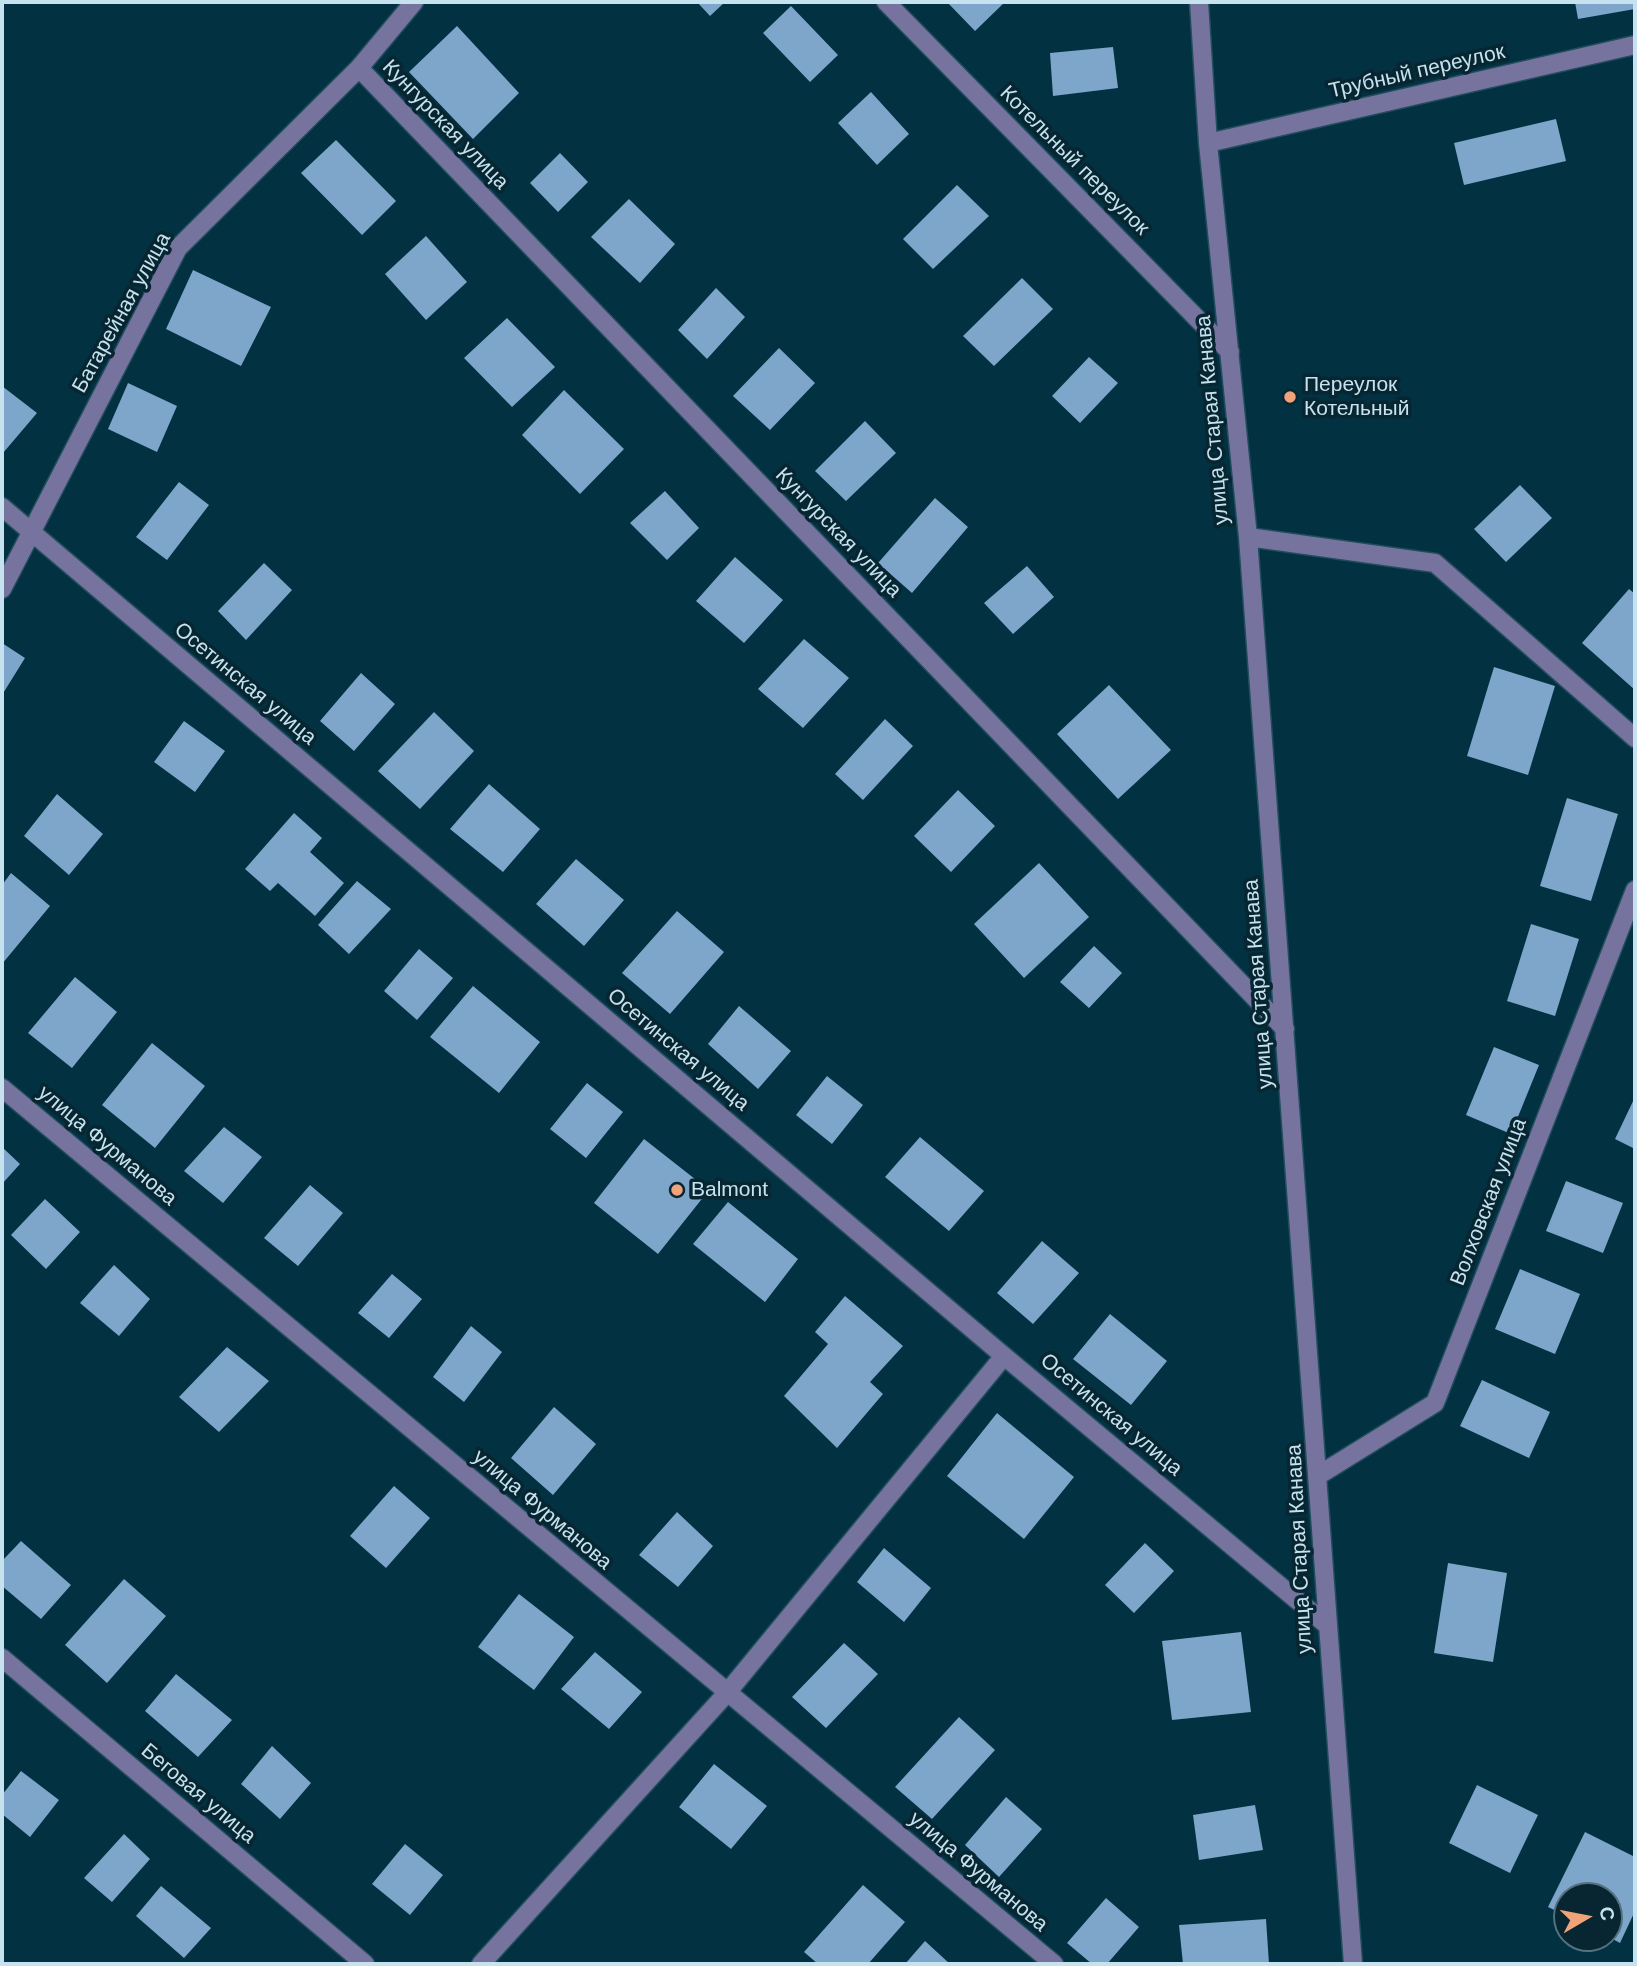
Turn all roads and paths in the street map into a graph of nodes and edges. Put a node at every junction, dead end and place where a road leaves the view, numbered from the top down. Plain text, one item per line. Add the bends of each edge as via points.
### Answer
1 (414, 2) edge
2 (886, 2) edge
3 (1199, 2) edge
4 (1635, 45) edge
5 (359, 68) junction
6 (1208, 143) junction
7 (1230, 352) junction
8 (2, 508) edge
9 (31, 532) junction
10 (1248, 537) junction
11 (2, 589) edge
12 (1635, 738) edge
13 (1635, 890) edge
14 (1285, 1029) junction
15 (2, 1088) edge
16 (1004, 1356) junction
17 (1319, 1475) junction
18 (1326, 1625) junction
19 (2, 1658) edge
20 (726, 1693) junction
21 (365, 1964) edge
22 (481, 1964) edge
23 (1054, 1964) edge
24 (1353, 1964) edge

1 - 5 street, Батарейная улица
2 - 7 street, Котельный переулок
3 - 6 street, улица Старая Канава
4 - 6 street, Трубный переулок
5 - 9 street, Батарейная улица via 178,248
5 - 14 street, Кунгурская улица
6 - 7 street, улица Старая Канава
7 - 10 street, улица Старая Канава
8 - 9 street, Осетинская улица
9 - 11 street, Батарейная улица
9 - 16 street, Осетинская улица
10 - 12 street via 1435,563
10 - 14 street, улица Старая Канава
13 - 17 street, Волховская улица via 1435,1403
14 - 17 street, улица Старая Канава
15 - 20 street, улица Фурманова
16 - 18 street, Осетинская улица
16 - 20 street
17 - 18 street, улица Старая Канава
18 - 24 street, улица Старая Канава
19 - 21 street, Беговая улица
20 - 22 street
20 - 23 street, улица Фурманова

